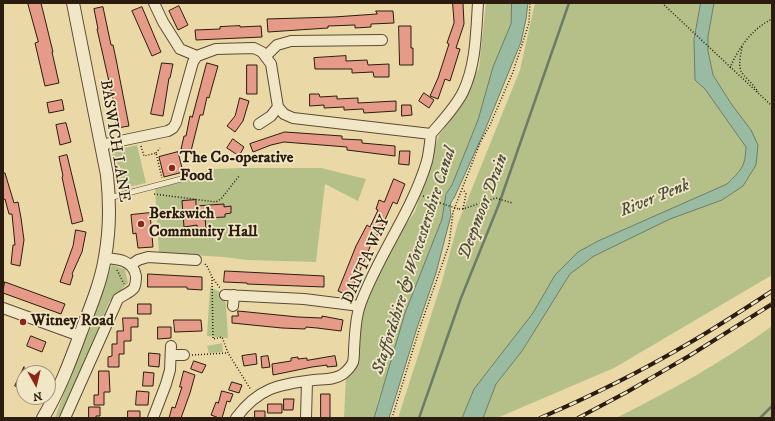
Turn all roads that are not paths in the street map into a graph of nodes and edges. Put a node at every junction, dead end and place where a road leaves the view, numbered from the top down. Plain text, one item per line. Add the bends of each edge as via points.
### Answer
1 (73, 3) edge
2 (154, 3) edge
3 (478, 3) edge
4 (382, 40) dead end
5 (197, 56) junction
6 (266, 56) junction
7 (278, 107) junction
8 (259, 124) dead end
9 (431, 134) junction
10 (101, 145) junction
11 (185, 178) dead end
12 (109, 198) junction
13 (109, 258) junction
14 (196, 260) road end
15 (131, 265) junction
16 (233, 306) dead end
17 (360, 306) junction
18 (3, 308) edge
19 (80, 336) junction
20 (184, 355) road end
21 (307, 381) junction
22 (43, 418) edge
23 (66, 418) edge
24 (154, 418) edge
25 (236, 418) edge
26 (306, 418) edge

1 - 10 street, BASWICH LANE
2 - 5 street via 180,49
3 - 9 street via 474,56 463,92
4 - 6 street via 291,41 278,45
5 - 6 street via 216,49 254,48
5 - 10 street via 173,128
6 - 7 street via 271,64
7 - 8 street via 271,116
7 - 9 street via 284,114 293,118
9 - 17 street, DANTA WAY via 427,160 415,192
10 - 12 street, BASWICH LANE
11 - 12 lane
12 - 13 street, BASWICH LANE
13 - 15 street
13 - 19 street, BASWICH LANE
14 - 15 street via 148,257
15 - 23 street via 135,272 136,284 118,299
16 - 17 street via 229,295 304,299
17 - 21 street, DANTA WAY via 353,362 349,369 331,379
18 - 19 street
19 - 22 street, BASWICH LANE via 63,381
20 - 24 street via 171,351 170,370
21 - 25 street, DANTA WAY via 282,385 255,396
21 - 26 street

